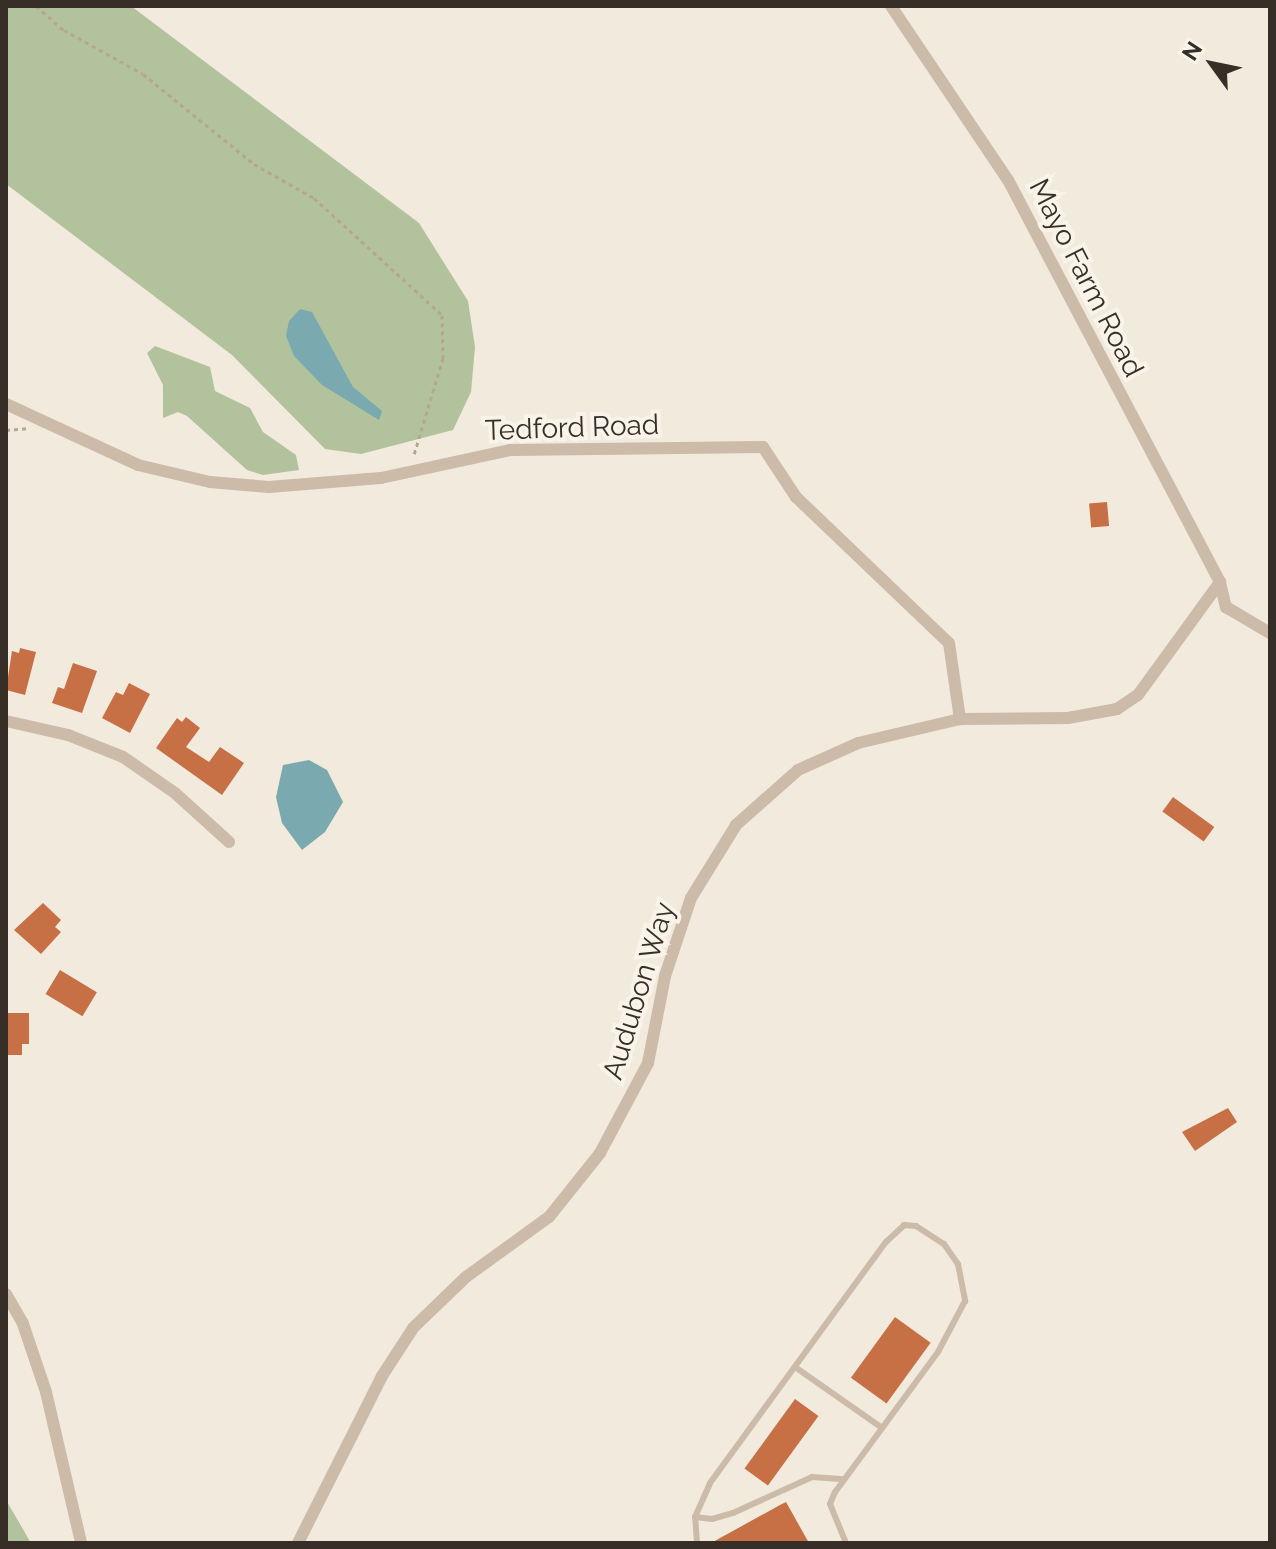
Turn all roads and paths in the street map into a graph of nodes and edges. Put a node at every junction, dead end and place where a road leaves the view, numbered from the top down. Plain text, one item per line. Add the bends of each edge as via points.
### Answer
1 (36, 6) edge
2 (891, 6) edge
3 (6, 404) edge
4 (410, 469) junction
5 (1220, 582) junction
6 (1270, 633) edge
7 (960, 719) junction
8 (6, 721) edge
9 (229, 842) dead end
10 (6, 1294) edge
11 (795, 1367) junction
12 (882, 1428) junction
13 (844, 1479) junction
14 (695, 1517) junction
15 (81, 1543) edge
16 (298, 1543) edge
17 (697, 1543) edge
18 (846, 1543) edge

1 - 4 path via 64,30 143,74 254,164 314,198 442,315 443,358
2 - 5 street, Mayo Farm Road via 1008,180
3 - 4 street, Tedford Road via 138,465 210,482 323,486
4 - 7 street, Tedford Road via 511,450 763,447 796,497 949,643
5 - 6 street via 1226,607
5 - 7 street, Audubon Way via 1138,695 1117,709 1068,718
7 - 16 street, Audubon Way via 826,756 771,789 736,825 691,898 665,976 648,1063 600,1153 549,1217 466,1277 413,1328 382,1376
8 - 9 street via 68,735 123,757 175,793
10 - 15 street via 23,1324 46,1392
11 - 12 lane
11 - 12 lane via 896,1230 904,1225 927,1230 958,1264 965,1301 938,1352
11 - 14 lane via 710,1483
12 - 13 lane
13 - 14 lane via 812,1477 733,1513
13 - 18 lane via 830,1504
14 - 17 lane

